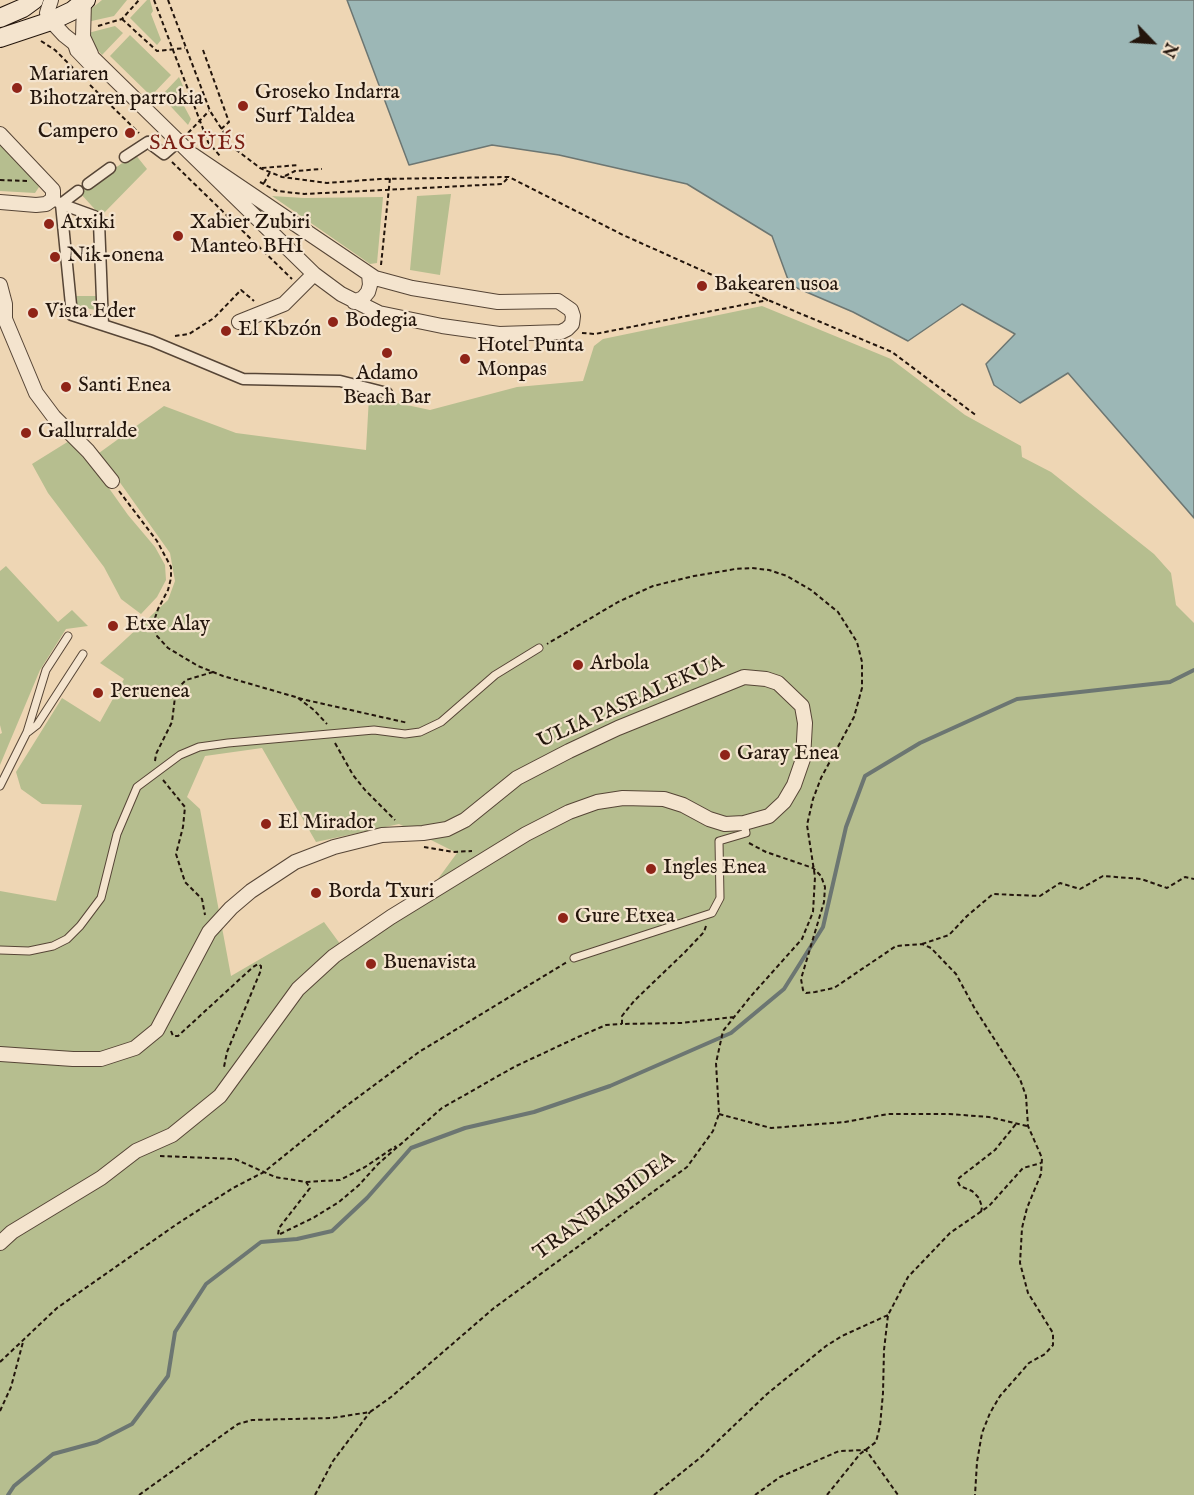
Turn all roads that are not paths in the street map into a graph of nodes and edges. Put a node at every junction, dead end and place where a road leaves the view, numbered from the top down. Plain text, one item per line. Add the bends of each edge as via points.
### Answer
1 (34, 0) edge
2 (51, 0) edge
3 (85, 1) edge
4 (0, 18) edge
5 (51, 21) junction
6 (0, 38) edge
7 (71, 40) junction
8 (93, 58) junction
9 (96, 75) dead end
10 (0, 134) edge
11 (179, 141) junction
12 (125, 157) dead end
13 (110, 168) dead end
14 (88, 184) dead end
15 (229, 184) junction
16 (78, 190) dead end
17 (56, 201) junction
18 (0, 202) edge
19 (314, 274) junction
20 (374, 277) junction
21 (0, 285) edge
22 (354, 302) junction
23 (239, 322) dead end
24 (3, 323) edge
25 (103, 325) junction
26 (387, 393) dead end
27 (112, 481) road end
28 (68, 636) dead end
29 (539, 648) road end
30 (83, 654) dead end
31 (27, 732) junction
32 (0, 786) edge
33 (745, 828) junction
34 (0, 951) edge
35 (574, 958) road end
36 (0, 1054) edge
37 (0, 1243) edge

1 - 4 main road
2 - 5 street via 47,13
3 - 5 main road
3 - 8 street via 83,38
5 - 6 main road
5 - 7 street
7 - 8 street
7 - 9 lane via 74,52
8 - 11 street
10 - 17 street via 53,190
11 - 12 street via 164,154 148,142
11 - 15 street
13 - 14 street
15 - 19 street
15 - 20 street
16 - 17 street
17 - 18 street via 36,205
17 - 25 street via 72,315
17 - 25 street via 94,216 99,222
19 - 22 street
19 - 23 street via 284,304
20 - 22 street via 370,278 368,292
20 - 22 street via 412,288 498,302 558,301 571,310 572,324 561,333 499,334 380,313
21 - 24 street via 5,304
24 - 27 street via 36,393
25 - 26 street via 243,379 340,381
28 - 31 lane via 46,670
29 - 34 lane via 495,675 441,722 420,732 374,730 199,747 180,755 136,787 117,834 100,898 80,926 53,946
30 - 31 lane via 37,725
31 - 32 lane
33 - 35 lane via 719,841 720,898 712,913
33 - 36 street, ULIA PASEALEKUA via 769,816 794,785 802,759 805,723 802,706 778,682 744,677 569,751 517,778 465,820 447,829 382,835 295,862 251,891 209,932 157,1030 135,1048 101,1059
33 - 37 street, ULIA PASEALEKUA via 709,819 664,799 623,798 569,812 526,834 333,956 298,989 220,1096 172,1135 136,1151

